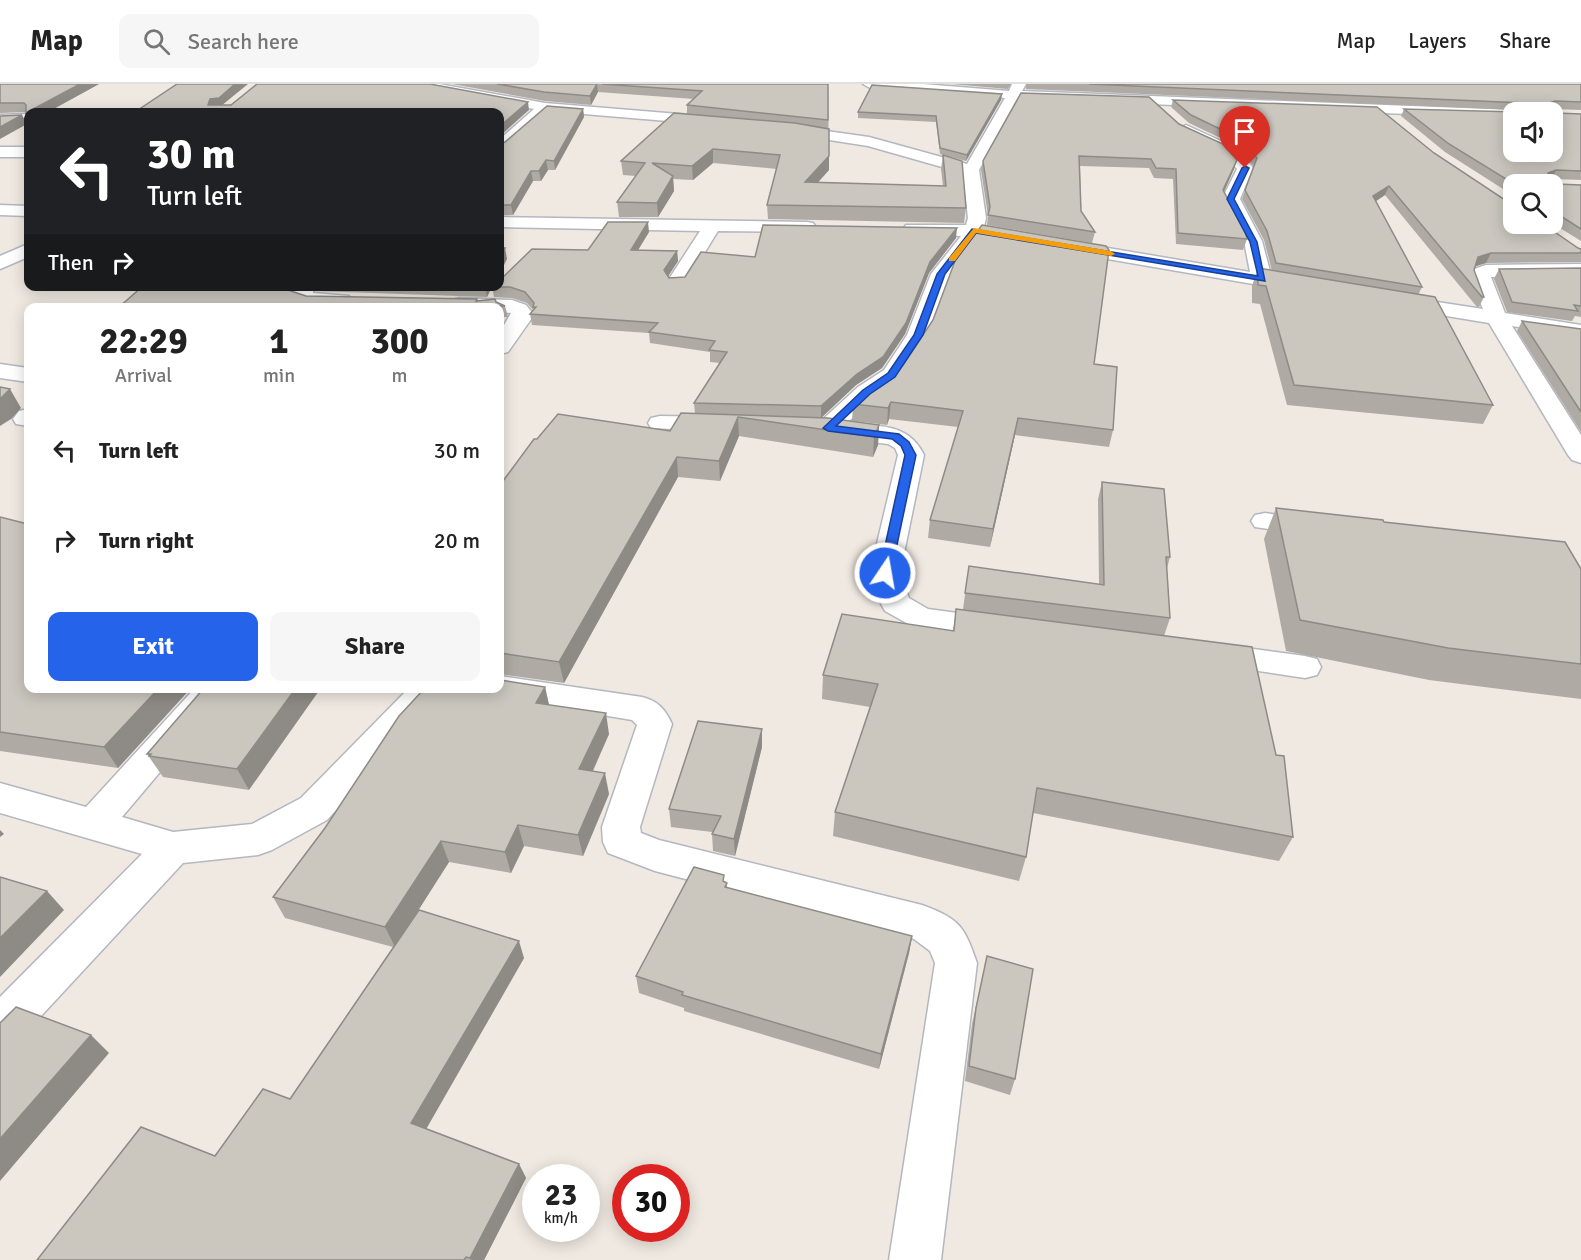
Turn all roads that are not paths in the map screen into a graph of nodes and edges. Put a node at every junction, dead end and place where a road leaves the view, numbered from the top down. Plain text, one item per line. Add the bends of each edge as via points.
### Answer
1 (420, 84) edge
2 (870, 84) edge
3 (1016, 89) edge
4 (573, 92) edge
5 (1434, 98) edge
6 (1150, 99) junction
7 (550, 107) junction
8 (1378, 108) junction
9 (1449, 111) junction
10 (1503, 113) edge
11 (24, 118) edge
12 (0, 119) edge
13 (725, 122) edge
14 (771, 127) edge
15 (1404, 129) edge
16 (504, 144) edge
17 (0, 152) edge
18 (24, 152) edge
19 (971, 170) junction
20 (0, 210) edge
21 (24, 211) edge
22 (504, 222) edge
23 (713, 225) junction
24 (820, 227) edge
25 (891, 229) edge
26 (974, 231) junction
27 (24, 252) edge
28 (0, 263) edge
29 (1581, 270) edge
30 (1262, 279) junction
31 (677, 282) edge
32 (1321, 289) edge
33 (302, 291) edge
34 (1380, 299) edge
35 (358, 301) edge
36 (504, 306) edge
37 (1497, 319) junction
38 (1581, 331) edge
39 (504, 341) edge
40 (0, 371) edge
41 (24, 374) edge
42 (660, 423) dead end
43 (738, 425) edge
44 (782, 426) edge
45 (828, 428) junction
46 (1581, 455) edge
47 (1265, 521) dead end
48 (1346, 532) edge
49 (1027, 631) edge
50 (1180, 650) edge
51 (1305, 667) dead end
52 (504, 689) edge
53 (211, 693) edge
54 (425, 693) edge
55 (0, 798) edge
56 (93, 824) junction
57 (173, 848) junction
58 (0, 1028) edge
59 (915, 1260) edge

1 - 7 street
2 - 3 street
3 - 6 street
3 - 19 street
4 - 7 street
5 - 9 street
6 - 8 street
6 - 30 street via 1182,128 1227,149 1245,168 1231,199 1253,242
7 - 13 street
7 - 16 street
8 - 9 street
8 - 15 street
9 - 10 street
11 - 12 street
14 - 19 street via 869,142
17 - 18 street
19 - 26 street via 977,218
20 - 21 street
22 - 23 street
23 - 24 street
23 - 31 street
25 - 26 street
26 - 30 street
26 - 45 street via 941,274 918,335 892,375 866,392
27 - 28 street
29 - 37 street via 1483,272 1480,279
30 - 32 street
33 - 35 street via 300,296 310,299
34 - 37 street
36 - 39 street via 519,309 522,315
37 - 38 street
37 - 46 street
40 - 41 street
42 - 43 street
44 - 45 street
45 - 49 street via 895,437 906,444 911,455 885,573 897,604 921,618
47 - 48 street
50 - 51 street
52 - 59 street via 642,709 652,718 655,724 621,826 622,842 655,855 922,923 947,938 956,963
53 - 56 street
54 - 57 street via 314,809 258,839
55 - 56 street
56 - 57 street
57 - 58 street

